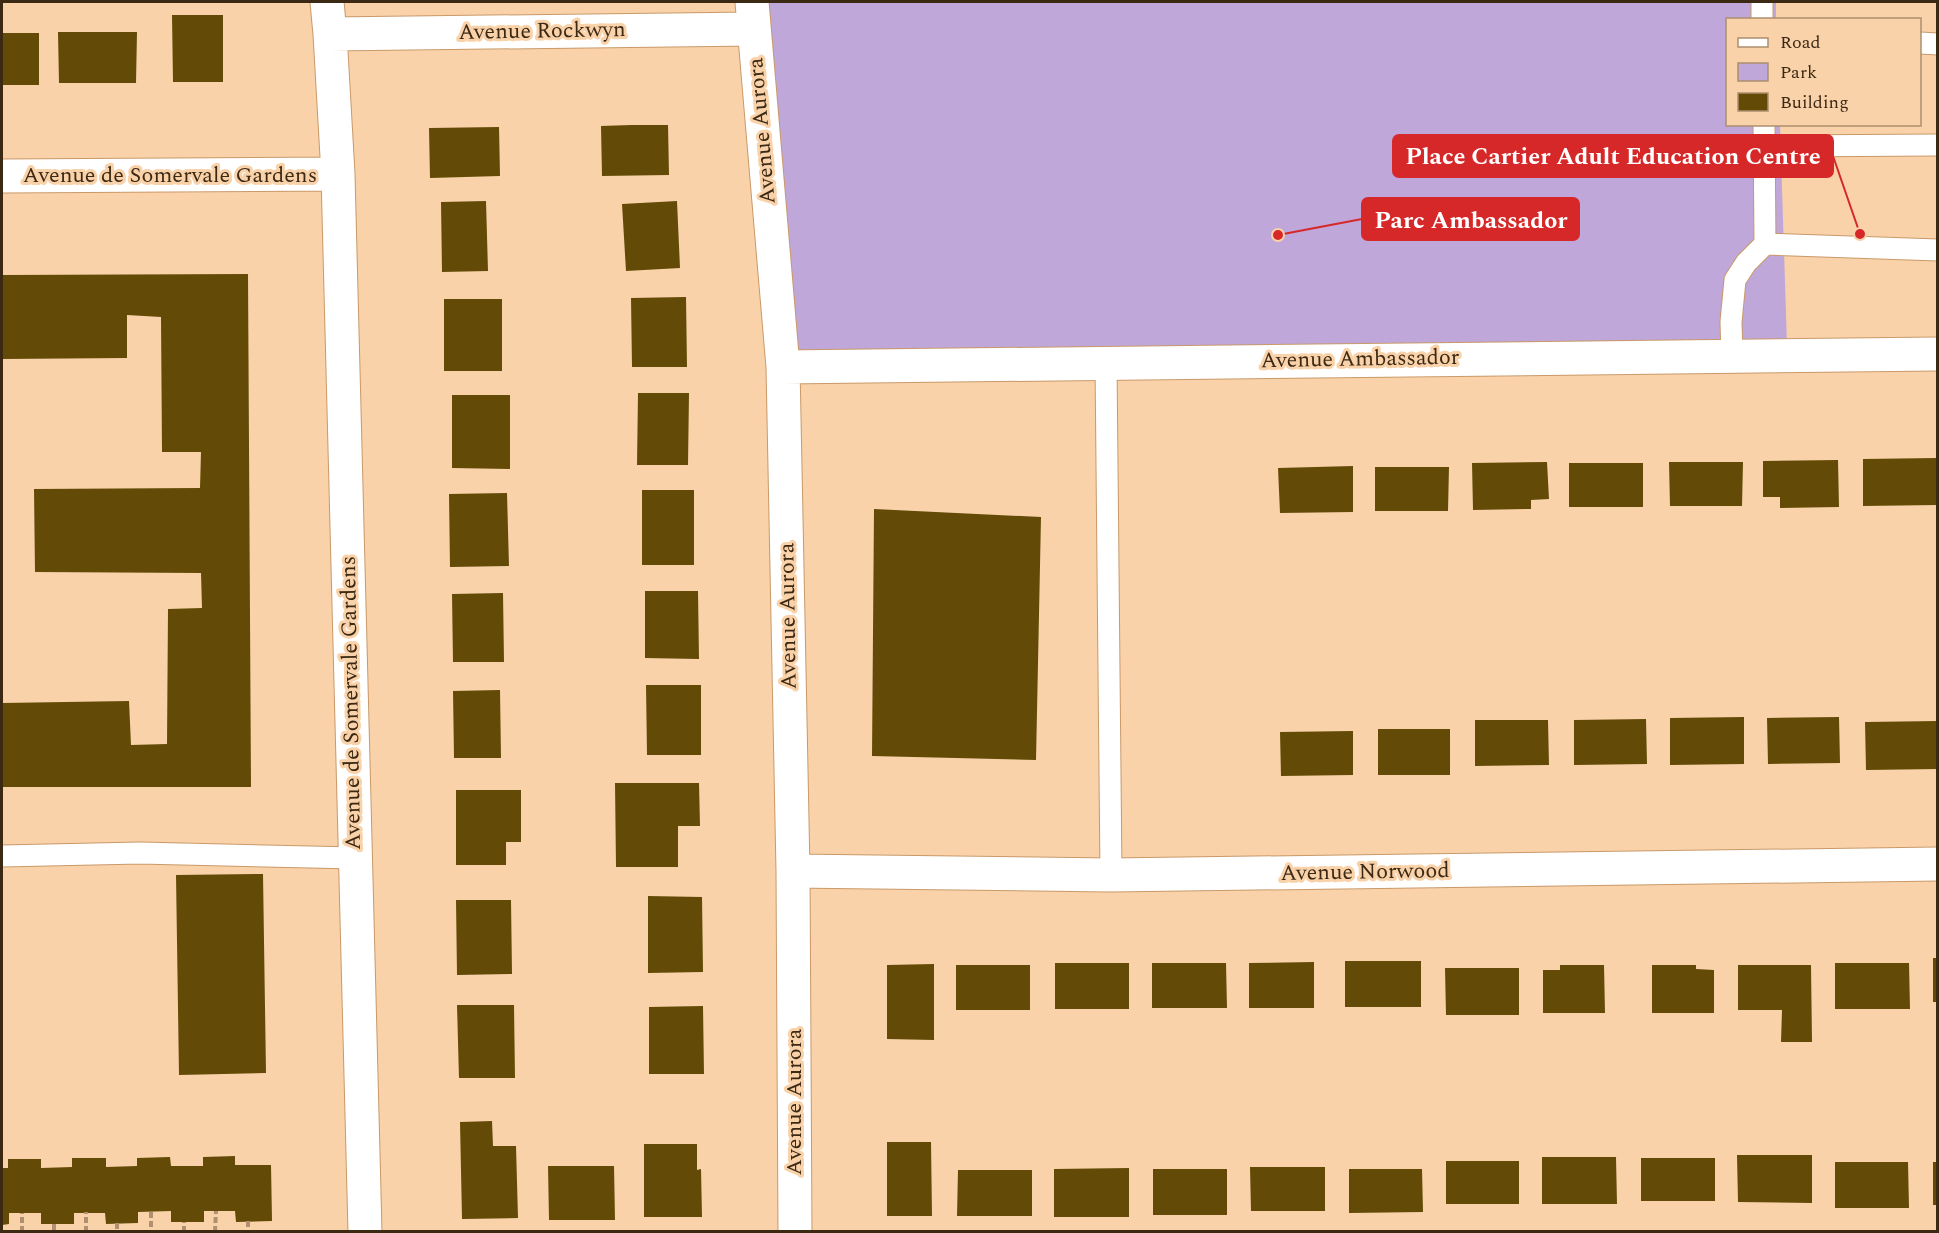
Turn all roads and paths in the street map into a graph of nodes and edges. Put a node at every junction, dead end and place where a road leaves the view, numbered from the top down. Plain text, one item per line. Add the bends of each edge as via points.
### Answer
1 (327, 2) edge
2 (1762, 2) edge
3 (753, 15) edge
4 (1762, 18) edge
5 (330, 34) junction
6 (1921, 43) edge
7 (1938, 44) edge
8 (1764, 126) edge
9 (1938, 145) edge
10 (1764, 146) junction
11 (338, 174) junction
12 (2, 176) edge
13 (1765, 244) junction
14 (1938, 250) edge
15 (1938, 354) edge
16 (1732, 356) junction
17 (1106, 362) junction
18 (783, 367) junction
19 (2, 856) edge
20 (355, 858) junction
21 (1938, 864) edge
22 (793, 871) junction
23 (1111, 875) junction
24 (216, 1211) dead end
25 (86, 1212) dead end
26 (151, 1212) dead end
27 (22, 1213) dead end
28 (248, 1221) dead end
29 (184, 1222) dead end
30 (117, 1223) dead end
31 (54, 1224) dead end
32 (22, 1232) edge
33 (54, 1232) edge
34 (86, 1232) edge
35 (117, 1232) edge
36 (151, 1232) edge
37 (184, 1232) edge
38 (215, 1232) edge
39 (248, 1232) edge
40 (365, 1232) edge
41 (795, 1232) edge

1 - 5 street, Avenue de Somervale Gardens
2 - 4 lane
3 - 5 street, Avenue Rockwyn
3 - 18 street, Avenue Aurora
5 - 11 street, Avenue de Somervale Gardens
6 - 7 lane
8 - 10 lane
9 - 10 lane
10 - 13 lane
11 - 12 street, Avenue de Somervale Gardens
11 - 20 street, Avenue de Somervale Gardens
13 - 14 lane
13 - 16 lane via 1735,280
15 - 16 street, Avenue Ambassador
16 - 17 street, Avenue Ambassador
17 - 18 street, Avenue Ambassador
17 - 23 lane
18 - 22 street, Avenue Aurora
19 - 20 lane via 140,853
20 - 40 street, Avenue de Somervale Gardens
21 - 23 street, Avenue Norwood
22 - 23 street, Avenue Norwood
22 - 41 street, Avenue Aurora
24 - 38 path
25 - 34 path
26 - 36 path
27 - 32 path
28 - 39 path
29 - 37 path
30 - 35 path
31 - 33 path

